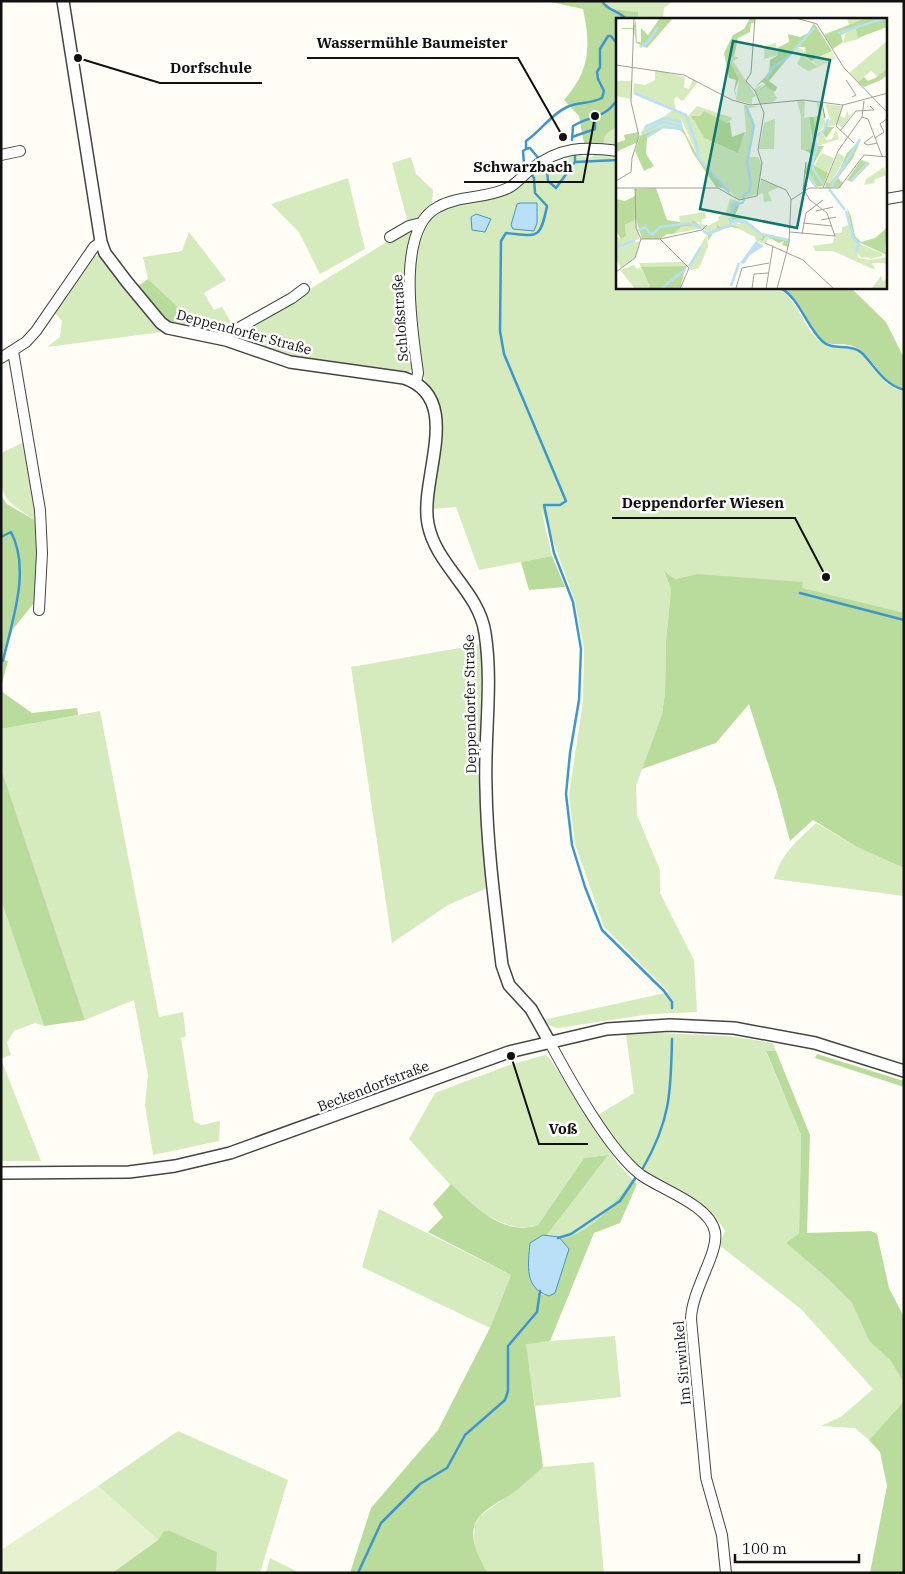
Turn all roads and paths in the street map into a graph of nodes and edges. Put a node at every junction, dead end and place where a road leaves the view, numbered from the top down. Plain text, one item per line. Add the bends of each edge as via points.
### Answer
1 (63, 1) edge
2 (616, 150) edge
3 (20, 151) dead end
4 (1, 154) edge
5 (904, 196) edge
6 (888, 198) edge
7 (421, 223) junction
8 (390, 237) dead end
9 (101, 242) junction
10 (304, 289) dead end
11 (226, 340) junction
12 (13, 351) junction
13 (2, 356) edge
14 (416, 382) junction
15 (39, 610) dead end
16 (549, 1041) junction
17 (904, 1071) edge
18 (1, 1173) edge
19 (726, 1573) edge

1 - 9 street, Deppendorfer Straße
2 - 7 street via 577,148 544,161 505,190 444,204
3 - 4 street
5 - 6 street
7 - 8 street
7 - 14 street, Schloßstraße via 410,278 418,373
9 - 11 street, Deppendorfer Straße via 109,259 160,323 176,331
9 - 12 street via 94,247 36,331
10 - 11 street via 228,334
11 - 14 street, Deppendorfer Straße via 290,362
12 - 13 street
12 - 15 street via 40,510
14 - 16 street, Deppendorfer Straße via 431,401 438,424 426,499 428,523 440,556 473,601 485,634 486,788 502,964 509,985 531,1010
16 - 17 street, Beckendorfstraße via 636,1026 709,1026 756,1031 815,1043
16 - 18 street, Beckendorfstraße via 508,1052 230,1153 175,1166 129,1172
16 - 19 street, Im Sirwinkel via 622,1156 643,1176 701,1210 712,1223 714,1246 693,1299 691,1318 706,1478 722,1535

